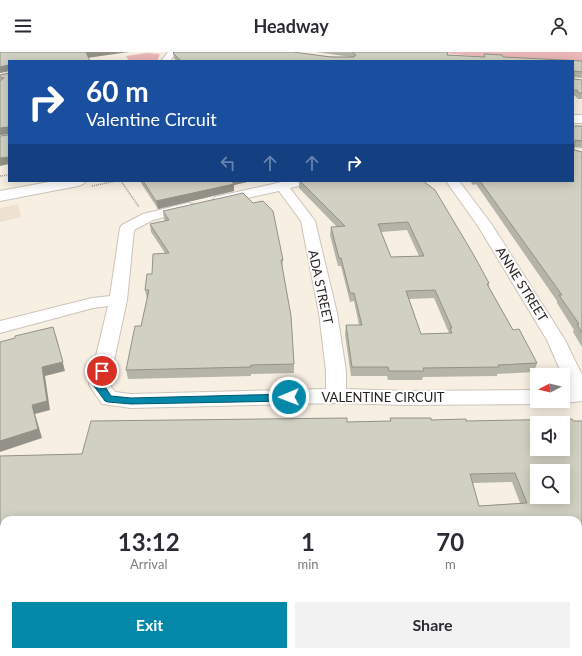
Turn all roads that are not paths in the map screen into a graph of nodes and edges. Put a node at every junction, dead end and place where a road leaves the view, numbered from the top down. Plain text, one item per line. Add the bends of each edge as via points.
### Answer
1 (173, 52) edge
2 (166, 60) edge
3 (15, 182) edge
4 (73, 182) edge
5 (299, 182) edge
6 (453, 182) edge
7 (0, 185) edge
8 (282, 186) junction
9 (0, 196) edge
10 (118, 300) junction
11 (0, 327) edge
12 (582, 394) edge
13 (570, 395) edge
14 (336, 396) junction
15 (530, 397) edge

1 - 2 street
3 - 7 main road
4 - 9 main road
5 - 8 street, VALENTINE CIRCUIT
6 - 12 street, ANNE STREET via 485,225 556,340
8 - 10 street, VALENTINE CIRCUIT via 136,221 126,228
8 - 14 street, ADA STREET via 308,221 328,313 336,371
10 - 11 street via 92,303
10 - 14 street, VALENTINE CIRCUIT via 99,386 108,399 131,401
12 - 13 street
14 - 15 street, VALENTINE CIRCUIT

